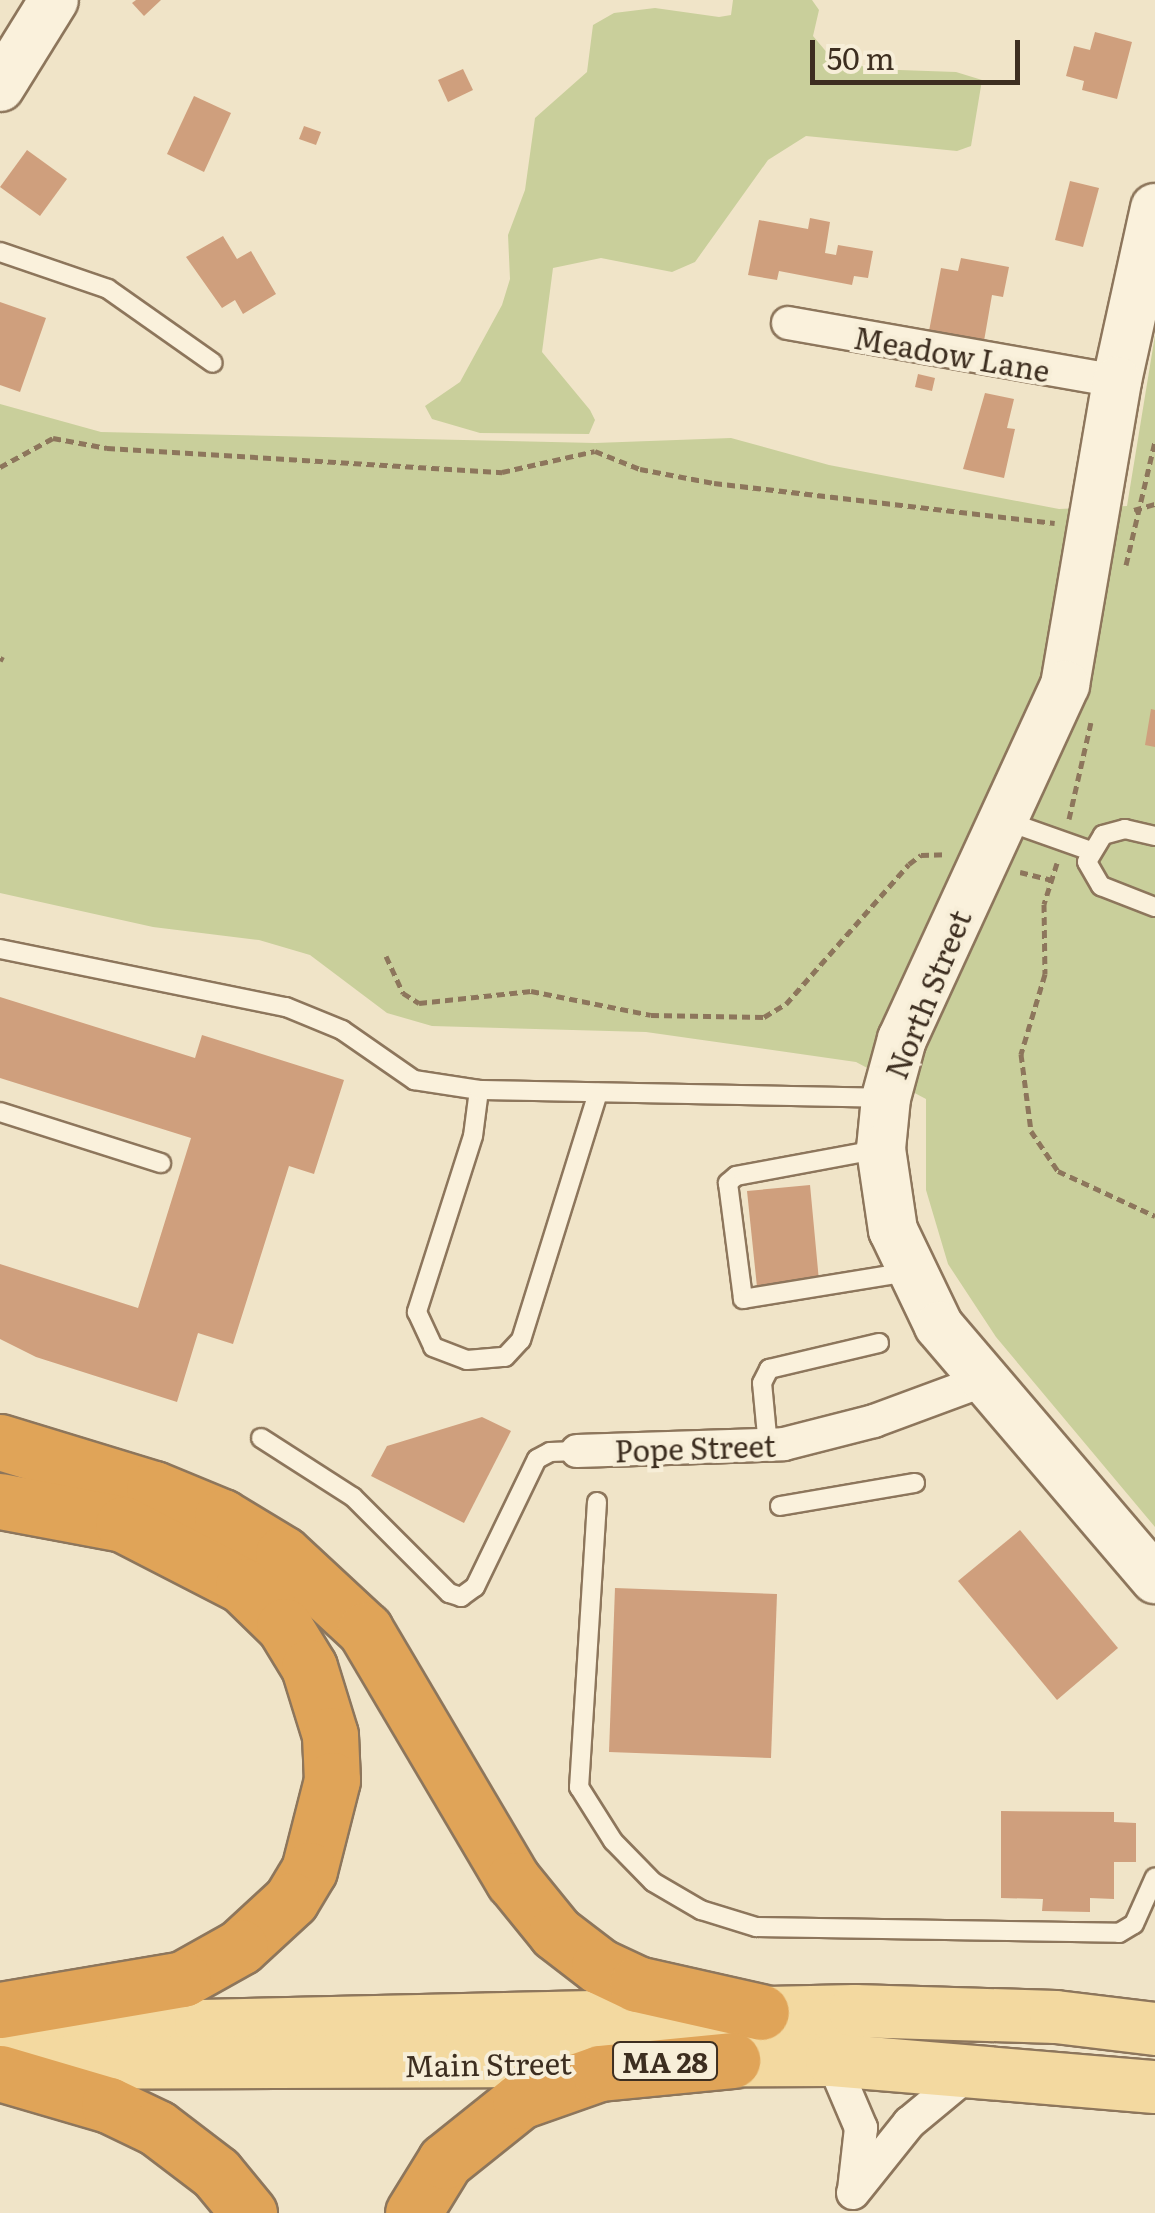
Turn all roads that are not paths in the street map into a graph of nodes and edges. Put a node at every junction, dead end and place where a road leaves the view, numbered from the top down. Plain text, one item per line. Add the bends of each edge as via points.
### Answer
1 (54, 0) edge
2 (0, 87) edge
3 (1155, 208) edge
4 (0, 252) edge
5 (788, 324) dead end
6 (213, 363) dead end
7 (1117, 381) junction
8 (1155, 836) edge
9 (995, 841) junction
10 (1088, 850) junction
11 (1155, 907) edge
12 (0, 949) edge
13 (479, 1090) junction
14 (598, 1093) junction
15 (886, 1098) junction
16 (0, 1112) edge
17 (881, 1150) junction
18 (161, 1163) dead end
19 (908, 1272) junction
20 (880, 1343) dead end
21 (982, 1381) junction
22 (261, 1438) dead end
23 (0, 1442) edge
24 (768, 1446) junction
25 (577, 1451) joint
26 (915, 1483) dead end
27 (0, 1500) edge
28 (597, 1502) dead end
29 (780, 1506) dead end
30 (1155, 1579) edge
31 (1155, 1876) edge
32 (0, 2010) edge
33 (762, 2012) junction
34 (0, 2019) edge
35 (1146, 2026) edge
36 (732, 2060) junction
37 (832, 2060) junction
38 (0, 2063) edge
39 (974, 2068) junction
40 (0, 2073) edge
41 (1155, 2087) edge
42 (849, 2203) edge
43 (248, 2213) edge
44 (413, 2213) edge

1 - 2 main road
3 - 7 main road, North Street
4 - 6 lane via 108,289
5 - 7 street, Meadow Lane
7 - 9 main road, North Street via 1066,685
8 - 10 lane via 1114,830
9 - 10 lane
9 - 15 main road, North Street via 910,1022
10 - 11 lane via 1095,881
12 - 13 lane via 286,1007 342,1030 414,1080
13 - 14 lane
13 - 14 lane via 472,1136 416,1312 433,1347 488,1362 516,1350 530,1320
14 - 15 lane
15 - 17 main road, North Street
16 - 18 lane
17 - 19 main road, North Street via 886,1204
17 - 19 lane via 736,1176 728,1183 743,1300
19 - 21 main road, North Street
20 - 24 lane via 768,1369 762,1383
21 - 24 street, Pope Street via 860,1426
21 - 30 main road, North Street
22 - 25 lane via 353,1498 449,1593 461,1597 473,1590 537,1460
23 - 33 highway via 154,1490 284,1554 374,1643 513,1880 556,1933 599,1966 637,1984
24 - 25 street, Pope Street
26 - 29 lane
27 - 32 highway via 122,1524 243,1586 284,1626 309,1667 325,1713 332,1769 328,1813 310,1870 291,1900 240,1948 167,1984
28 - 31 lane via 579,1787 614,1842 654,1882 701,1910 756,1927 1119,1933 1134,1924
33 - 34 main road, Main Street / MA 28 via 201,2026
33 - 35 main road, Main Street / MA 28 via 953,2012
36 - 37 main road, Main Street / MA 28
36 - 38 main road, Main Street / MA 28
36 - 44 highway via 600,2073 520,2101 445,2161
37 - 39 main road, Main Street / MA 28
37 - 42 street via 861,2128
39 - 41 main road, Main Street / MA 28
39 - 42 street via 909,2123
40 - 43 highway via 146,2122 216,2174

